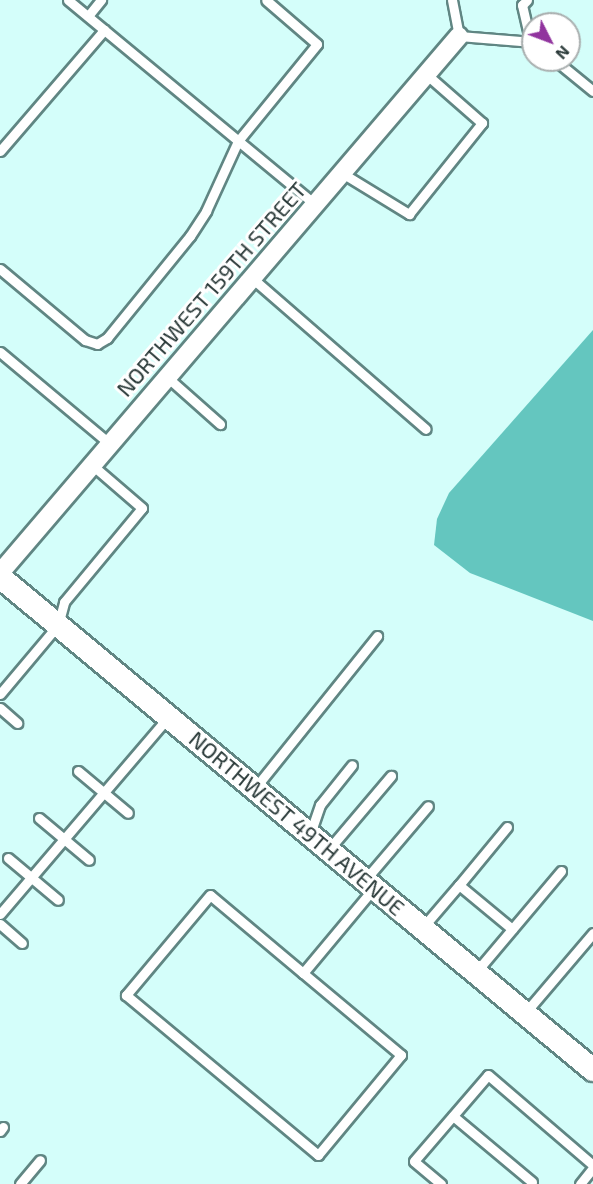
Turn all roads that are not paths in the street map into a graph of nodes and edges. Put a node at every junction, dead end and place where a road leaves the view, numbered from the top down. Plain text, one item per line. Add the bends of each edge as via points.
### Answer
1 (68, 0) edge
2 (101, 0) edge
3 (266, 0) edge
4 (452, 0) edge
5 (88, 16) junction
6 (104, 30) junction
7 (459, 36) junction
8 (521, 40) edge
9 (570, 72) edge
10 (426, 74) junction
11 (593, 91) edge
12 (238, 141) junction
13 (0, 151) edge
14 (342, 173) junction
15 (315, 204) junction
16 (0, 269) edge
17 (252, 278) junction
18 (0, 352) edge
19 (167, 377) junction
20 (220, 424) dead end
21 (426, 429) dead end
22 (110, 444) junction
23 (93, 465) junction
24 (0, 575) edge
25 (58, 626) junction
26 (377, 636) dead end
27 (0, 694) edge
28 (0, 708) edge
29 (169, 716) junction
30 (18, 723) dead end
31 (352, 765) dead end
32 (78, 771) dead end
33 (391, 776) dead end
34 (255, 788) junction
35 (104, 792) junction
36 (428, 806) dead end
37 (128, 813) dead end
38 (39, 818) dead end
39 (507, 827) dead end
40 (310, 834) junction
41 (64, 839) junction
42 (329, 849) junction
43 (8, 858) dead end
44 (89, 860) dead end
45 (561, 871) dead end
46 (31, 877) junction
47 (370, 883) junction
48 (459, 885) junction
49 (58, 900) dead end
50 (0, 914) edge
51 (0, 924) edge
52 (423, 927) junction
53 (512, 929) junction
54 (593, 933) edge
55 (22, 943) dead end
56 (476, 972) junction
57 (303, 973) junction
58 (525, 1013) junction
59 (593, 1070) edge
60 (453, 1116) junction
61 (40, 1160) dead end
62 (593, 1166) edge
63 (532, 1182) dead end
64 (20, 1184) edge
65 (441, 1184) edge
66 (579, 1184) edge

1 - 5 lane
2 - 5 lane
3 - 12 lane via 317,44
4 - 7 lane
5 - 6 lane
6 - 12 lane
6 - 13 lane
7 - 8 lane
7 - 10 street, NORTHWEST 159TH STREET
9 - 11 lane
10 - 14 street, NORTHWEST 159TH STREET
10 - 14 lane via 482,123 410,214
12 - 15 lane
12 - 16 lane via 190,236 107,338 97,344 85,340
14 - 15 street, NORTHWEST 159TH STREET
15 - 17 street, NORTHWEST 159TH STREET
17 - 19 street, NORTHWEST 159TH STREET
17 - 21 lane
18 - 22 lane
19 - 20 lane
19 - 22 street, NORTHWEST 159TH STREET
22 - 23 street, NORTHWEST 159TH STREET
23 - 24 street, NORTHWEST 159TH STREET
23 - 25 lane via 142,508 64,602
24 - 25 street, NORTHWEST 49TH AVENUE
25 - 27 lane
25 - 29 street, NORTHWEST 49TH AVENUE
26 - 34 lane
28 - 30 lane
29 - 34 street, NORTHWEST 49TH AVENUE
29 - 35 lane
31 - 40 lane via 320,805
32 - 35 lane
33 - 42 lane
34 - 40 street, NORTHWEST 49TH AVENUE
35 - 37 lane
35 - 41 lane
36 - 47 lane
38 - 41 lane
39 - 48 lane
40 - 42 street, NORTHWEST 49TH AVENUE
41 - 44 lane
41 - 46 lane
42 - 47 street, NORTHWEST 49TH AVENUE
43 - 46 lane
45 - 53 lane
46 - 49 lane
46 - 50 lane
47 - 52 street, NORTHWEST 49TH AVENUE
47 - 57 lane
48 - 52 lane
48 - 53 lane
51 - 55 lane
52 - 56 street, NORTHWEST 49TH AVENUE
53 - 56 lane
54 - 58 lane
56 - 58 street, NORTHWEST 49TH AVENUE
57 - 57 lane via 401,1055 318,1155 126,995 210,896
58 - 59 street, NORTHWEST 49TH AVENUE
60 - 62 lane via 488,1075
60 - 63 lane
60 - 65 lane via 414,1161
61 - 64 lane
62 - 66 lane

